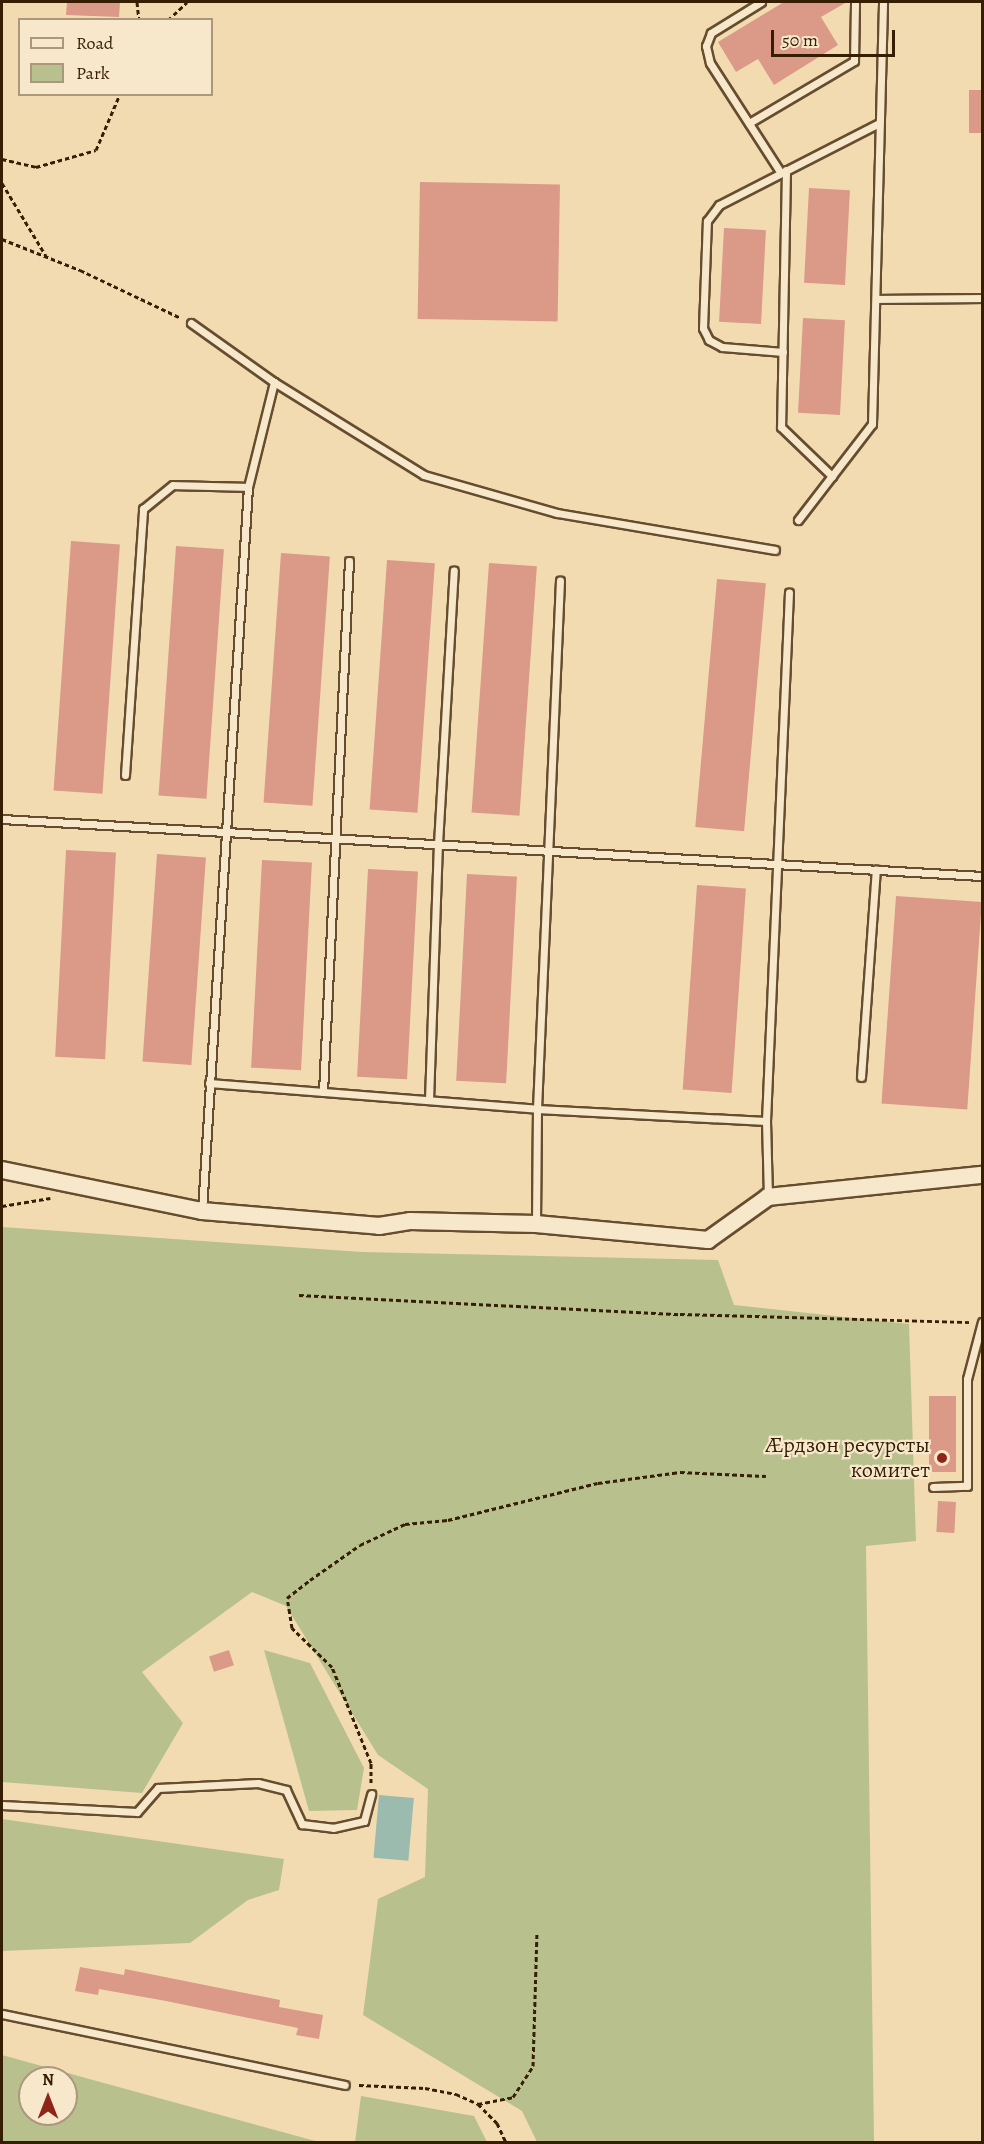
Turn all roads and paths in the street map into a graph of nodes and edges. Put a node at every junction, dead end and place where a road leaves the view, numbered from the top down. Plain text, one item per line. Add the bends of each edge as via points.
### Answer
1 (137, 2) edge
2 (187, 2) edge
3 (761, 2) edge
4 (855, 2) edge
5 (883, 2) edge
6 (139, 18) edge
7 (170, 18) edge
8 (119, 96) edge
9 (749, 123) junction
10 (879, 123) junction
11 (2, 159) edge
12 (784, 171) junction
13 (2, 183) edge
14 (2, 238) edge
15 (46, 256) junction
16 (982, 298) edge
17 (876, 299) junction
18 (191, 323) joint
19 (783, 352) junction
20 (274, 382) junction
21 (832, 476) junction
22 (248, 487) junction
23 (798, 520) dead end
24 (775, 550) dead end
25 (349, 561) dead end
26 (454, 570) dead end
27 (560, 581) dead end
28 (789, 592) dead end
29 (125, 775) dead end
30 (2, 819) edge
31 (225, 830) junction
32 (335, 838) junction
33 (438, 844) junction
34 (547, 850) junction
35 (776, 863) junction
36 (876, 870) junction
37 (982, 876) edge
38 (861, 1077) dead end
39 (209, 1083) junction
40 (323, 1092) junction
41 (429, 1100) junction
42 (537, 1109) junction
43 (766, 1121) junction
44 (2, 1170) edge
45 (982, 1175) edge
46 (57, 1197) dead end
47 (768, 1197) junction
48 (2, 1206) edge
49 (202, 1211) junction
50 (536, 1224) junction
51 (299, 1295) dead end
52 (982, 1322) edge
53 (766, 1476) dead end
54 (933, 1487) dead end
55 (371, 1794) joint
56 (2, 1805) edge
57 (537, 1933) dead end
58 (2, 2014) edge
59 (345, 2085) dead end
60 (359, 2085) dead end
61 (478, 2104) junction
62 (506, 2142) edge

1 - 6 path
2 - 7 path
3 - 9 lane via 711,33 706,46 710,63
4 - 9 lane via 854,61
5 - 10 lane
8 - 11 path via 96,150 36,167
9 - 12 lane
10 - 12 lane
10 - 17 lane
12 - 19 lane
12 - 19 lane via 719,205 707,221 703,328 709,340 722,347
13 - 15 path
14 - 15 path
15 - 18 path
16 - 17 lane
17 - 21 lane via 872,424
18 - 20 lane
19 - 21 lane via 782,427
20 - 22 lane
20 - 24 lane via 424,475 557,513
21 - 23 lane
22 - 29 lane via 173,485 143,509
22 - 31 lane
25 - 32 lane
26 - 33 lane
27 - 34 lane
28 - 35 lane
30 - 31 lane
31 - 32 lane
31 - 39 lane
32 - 33 lane
32 - 40 lane
33 - 34 lane
33 - 41 lane
34 - 35 lane
34 - 42 lane
35 - 36 lane
35 - 43 lane
36 - 37 lane
36 - 38 lane
39 - 40 lane
39 - 49 lane
40 - 41 lane
41 - 42 lane
42 - 43 lane
42 - 50 lane
43 - 47 lane
44 - 49 street
45 - 47 street
46 - 48 path
47 - 50 street via 708,1240
49 - 50 street via 380,1226 410,1221
51 - 52 path via 680,1314
52 - 54 lane via 967,1379 967,1486
53 - 55 path via 680,1472 598,1483 448,1520 405,1524 360,1545 287,1598 292,1628 332,1667 371,1763
55 - 56 lane via 364,1821 333,1828 302,1824 286,1790 258,1783 158,1788 137,1812
57 - 61 path via 533,2066 513,2097
58 - 59 lane
60 - 61 path via 426,2088 456,2094
61 - 62 path via 497,2123

